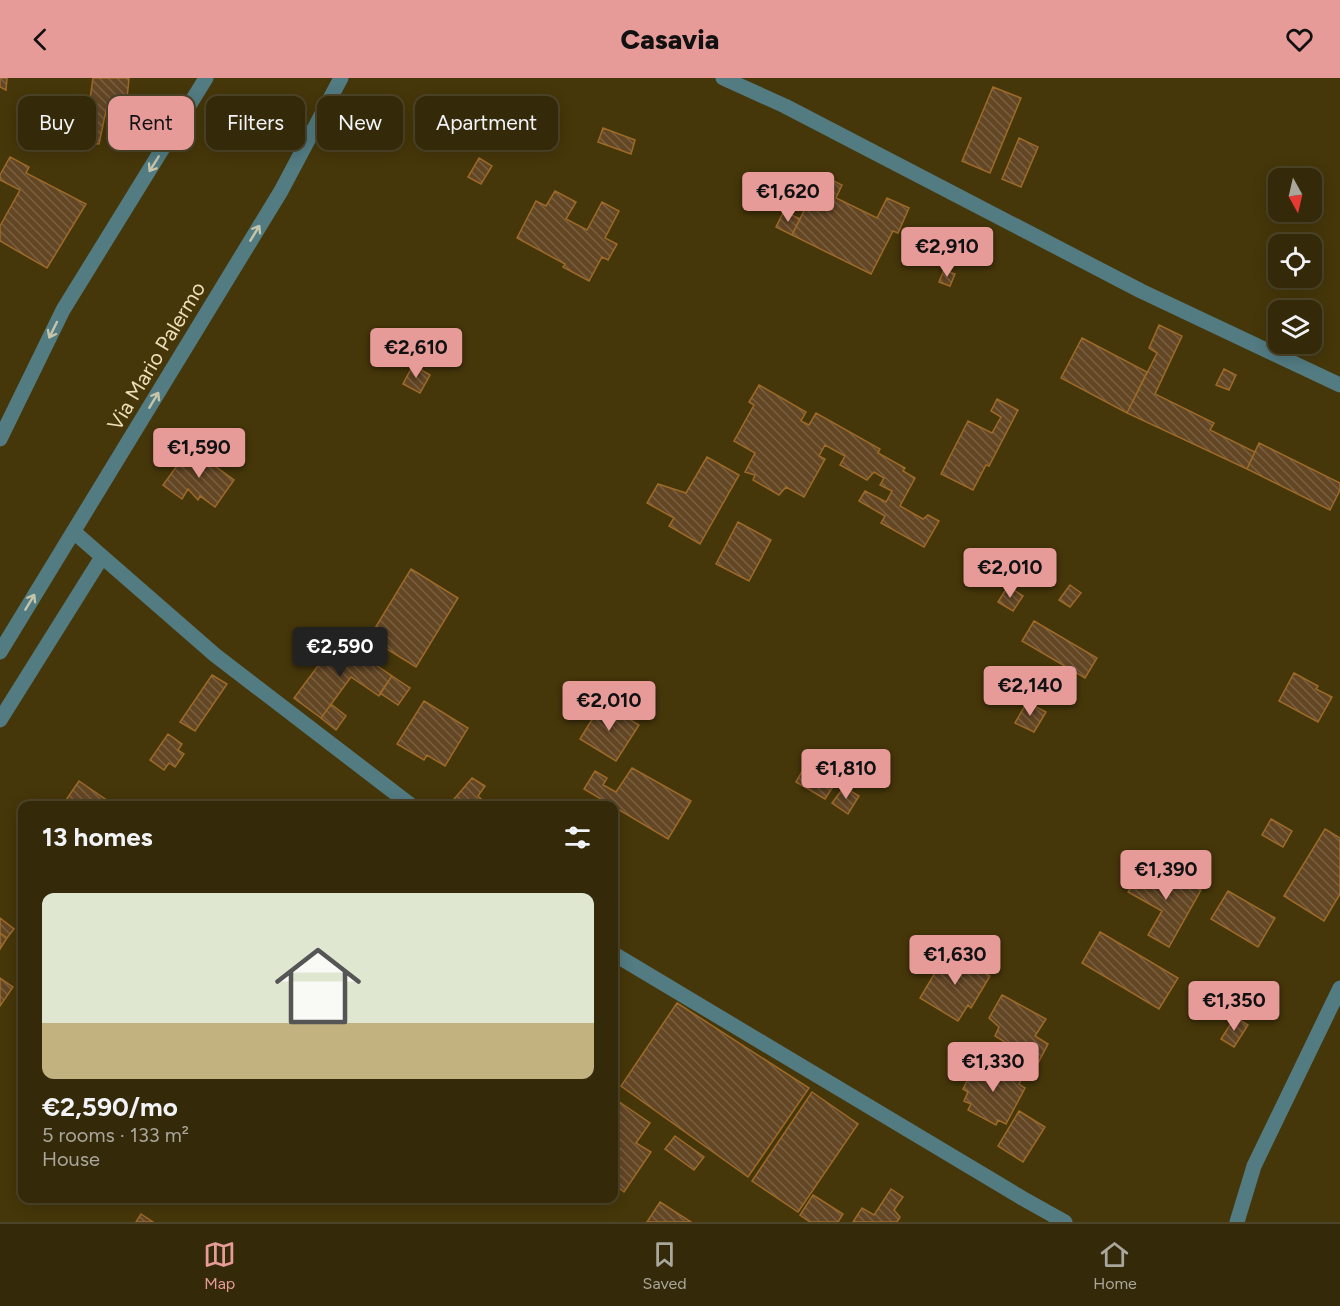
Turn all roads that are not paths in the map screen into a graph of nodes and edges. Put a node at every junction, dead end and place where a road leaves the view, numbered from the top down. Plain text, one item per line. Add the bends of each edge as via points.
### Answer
1 (206, 78) edge
2 (341, 78) edge
3 (723, 78) edge
4 (1340, 385) edge
5 (0, 438) edge
6 (74, 532) junction
7 (102, 557) junction
8 (0, 652) edge
9 (0, 720) edge
10 (405, 801) edge
11 (618, 956) edge
12 (1340, 988) edge
13 (1065, 1222) edge
14 (1237, 1222) edge

1 -> 5 street via 63,310
6 -> 2 street, Via Mario Palermo via 280,191
3 - 4 street via 785,106 1141,291
6 - 7 street
8 -> 6 street, Via Mario Palermo
7 - 9 street
7 - 10 street via 215,655
11 - 13 street
12 - 14 street via 1254,1166

